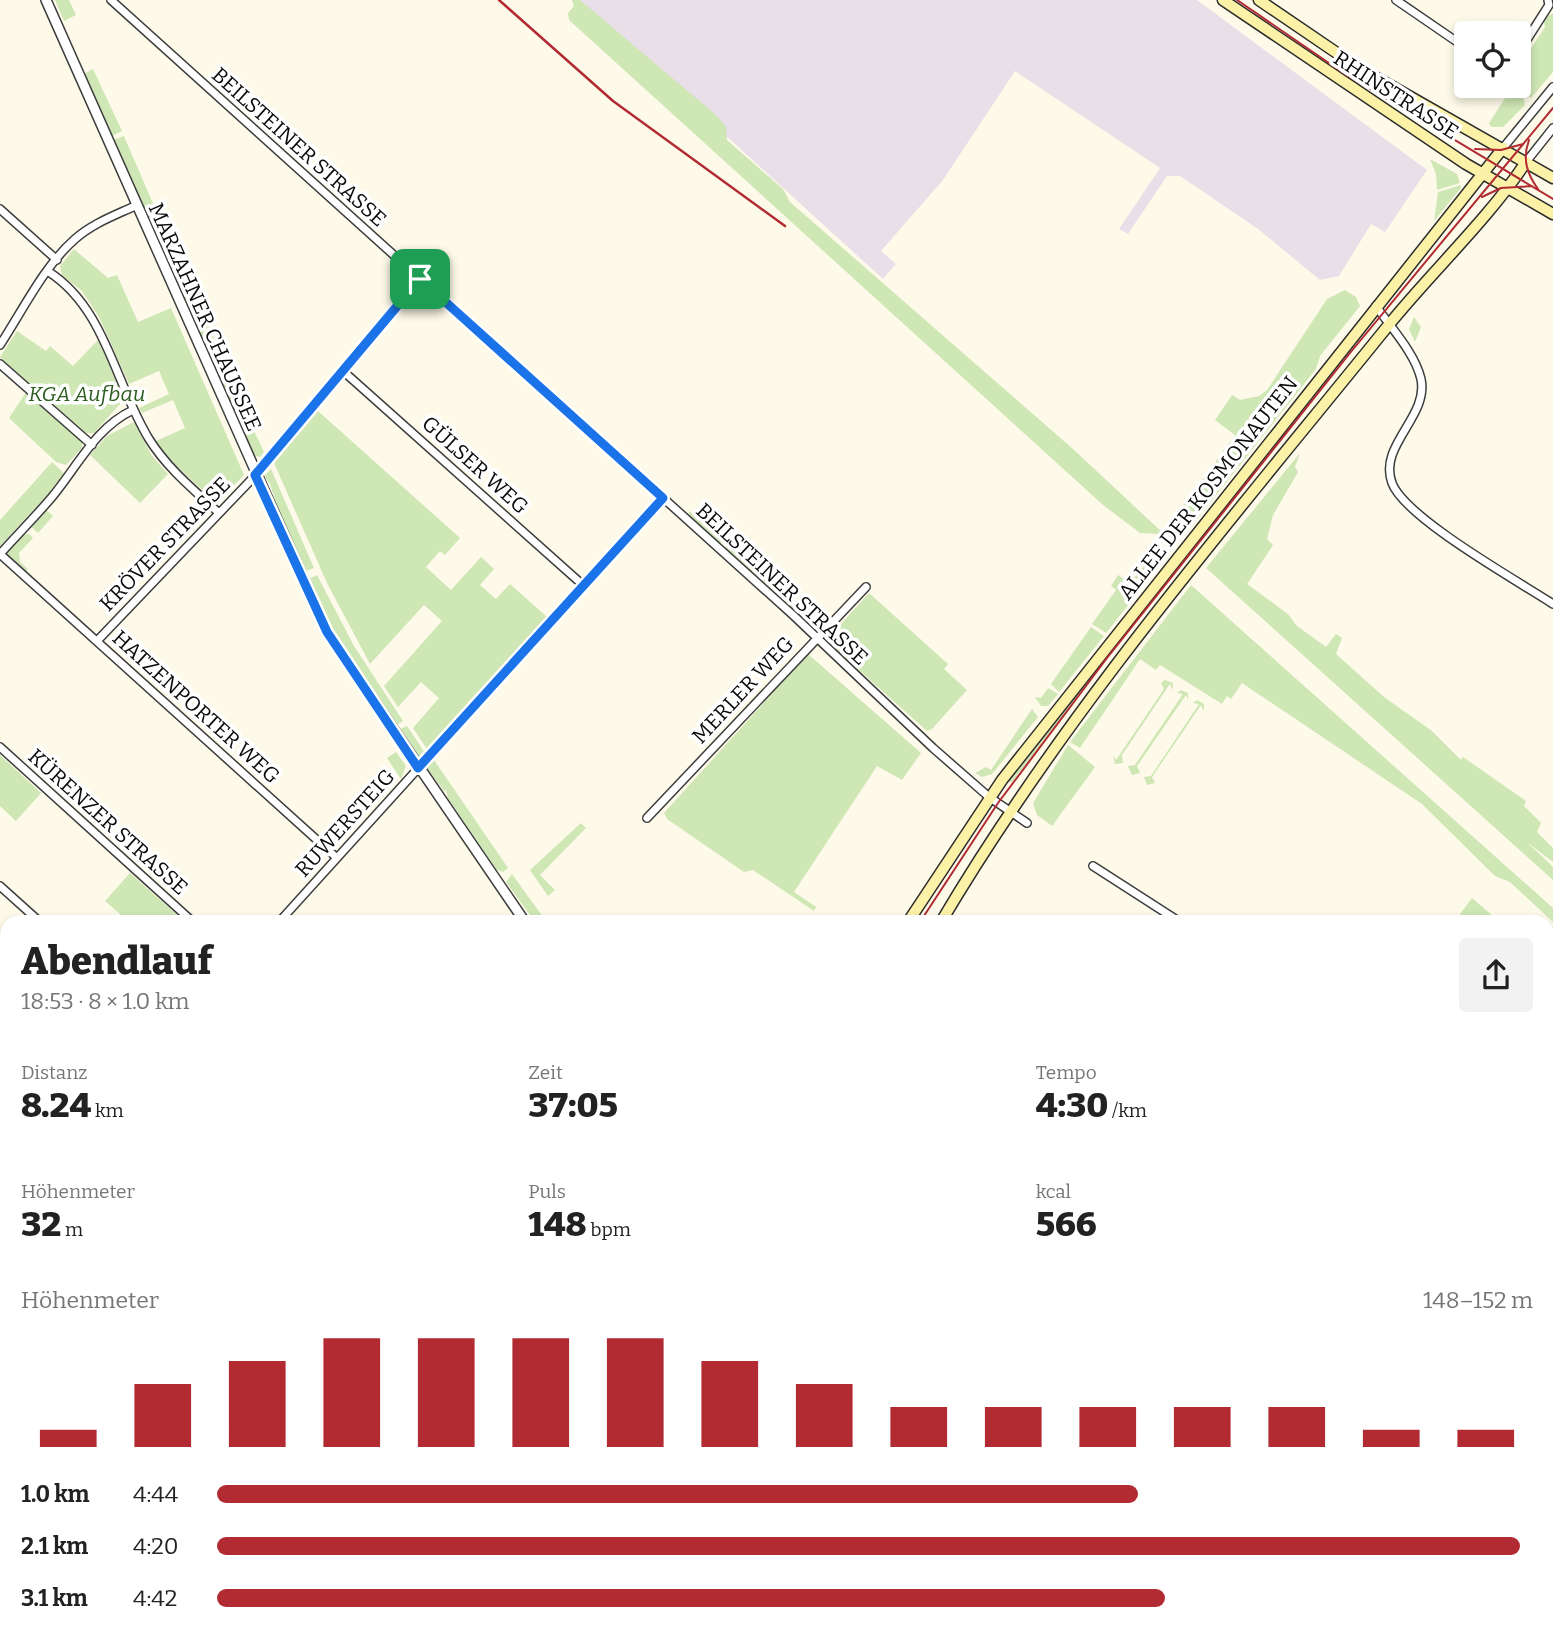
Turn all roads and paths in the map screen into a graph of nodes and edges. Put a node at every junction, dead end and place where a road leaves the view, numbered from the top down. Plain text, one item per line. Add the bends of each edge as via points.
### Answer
1 (46, 0) edge
2 (111, 0) edge
3 (1223, 0) edge
4 (1259, 0) edge
5 (1396, 0) edge
6 (1550, 4) edge
7 (1531, 33) edge
8 (1454, 40) edge
9 (1553, 88) edge
10 (1553, 128) edge
11 (1503, 148) junction
12 (1526, 162) junction
13 (1484, 175) junction
14 (1553, 178) edge
15 (1508, 188) junction
16 (137, 205) junction
17 (0, 209) edge
18 (1553, 214) edge
19 (57, 260) junction
20 (49, 272) junction
21 (420, 279) junction
22 (1376, 306) junction
23 (1389, 325) junction
24 (0, 345) edge
25 (0, 364) edge
26 (343, 371) junction
27 (133, 410) junction
28 (92, 444) junction
29 (255, 475) junction
30 (663, 498) junction
31 (219, 513) junction
32 (0, 554) edge
33 (584, 586) junction
34 (866, 587) dead end
35 (1553, 604) edge
36 (815, 638) junction
37 (97, 641) junction
38 (0, 747) edge
39 (418, 768) junction
40 (989, 797) junction
41 (1012, 813) junction
42 (647, 818) dead end
43 (1027, 823) dead end
44 (337, 858) junction
45 (1093, 866) dead end
46 (0, 886) edge
47 (32, 915) edge
48 (185, 915) edge
49 (285, 915) edge
50 (520, 915) edge
51 (913, 915) edge
52 (945, 915) edge
53 (1169, 915) edge

1 - 16 street, MARZAHNER CHAUSSEE
2 - 21 street, BEILSTEINER STRASSE
3 - 13 main road, RHINSTRASSE
4 - 11 main road, RHINSTRASSE via 1356,66
5 - 8 street
6 - 7 street
9 - 11 street, ALLEE DER KOSMONAUTEN
10 - 12 street, ALLEE DER KOSMONAUTEN
11 - 12 main road, RHINSTRASSE
11 - 13 main road, ALLEE DER KOSMONAUTEN
12 - 14 main road, RHINSTRASSE
12 - 15 main road, ALLEE DER KOSMONAUTEN
13 - 15 main road, RHINSTRASSE
13 - 22 main road, ALLEE DER KOSMONAUTEN
15 - 18 main road, RHINSTRASSE
15 - 23 main road, ALLEE DER KOSMONAUTEN
16 - 19 street via 96,224
16 - 29 street, MARZAHNER CHAUSSEE
17 - 19 street
19 - 20 street
20 - 24 street
20 - 27 street via 87,308
21 - 26 street, KRÖVER STRASSE
21 - 30 street, BEILSTEINER STRASSE
22 - 23 street
22 - 40 main road, ALLEE DER KOSMONAUTEN
23 - 35 street via 1417,368 1422,391 1393,457 1390,477 1398,495 1426,520
23 - 41 main road, ALLEE DER KOSMONAUTEN via 1079,716
25 - 28 street
26 - 29 street, KRÖVER STRASSE
26 - 33 street, GÜLSER WEG
27 - 28 street via 119,416
27 - 31 street via 166,463
28 - 32 street
29 - 31 street, KRÖVER STRASSE
29 - 39 street, MARZAHNER CHAUSSEE via 327,632
30 - 33 street, RUWERSTEIG
30 - 36 street, BEILSTEINER STRASSE
31 - 37 street, KRÖVER STRASSE
32 - 37 street, HATZENPORTER WEG
33 - 39 street, RUWERSTEIG
34 - 36 street, MERLER WEG
36 - 40 street, BEILSTEINER STRASSE
36 - 42 street, MERLER WEG
37 - 44 street, HATZENPORTER WEG
38 - 48 street, KÜRENZER STRASSE
39 - 44 street, RUWERSTEIG
39 - 50 street, MARZAHNER CHAUSSEE
40 - 41 street, BEILSTEINER STRASSE
40 - 51 main road, ALLEE DER KOSMONAUTEN
41 - 43 street, BEILSTEINER STRASSE
41 - 52 main road, ALLEE DER KOSMONAUTEN
44 - 49 street, RUWERSTEIG
45 - 53 street
46 - 47 street

